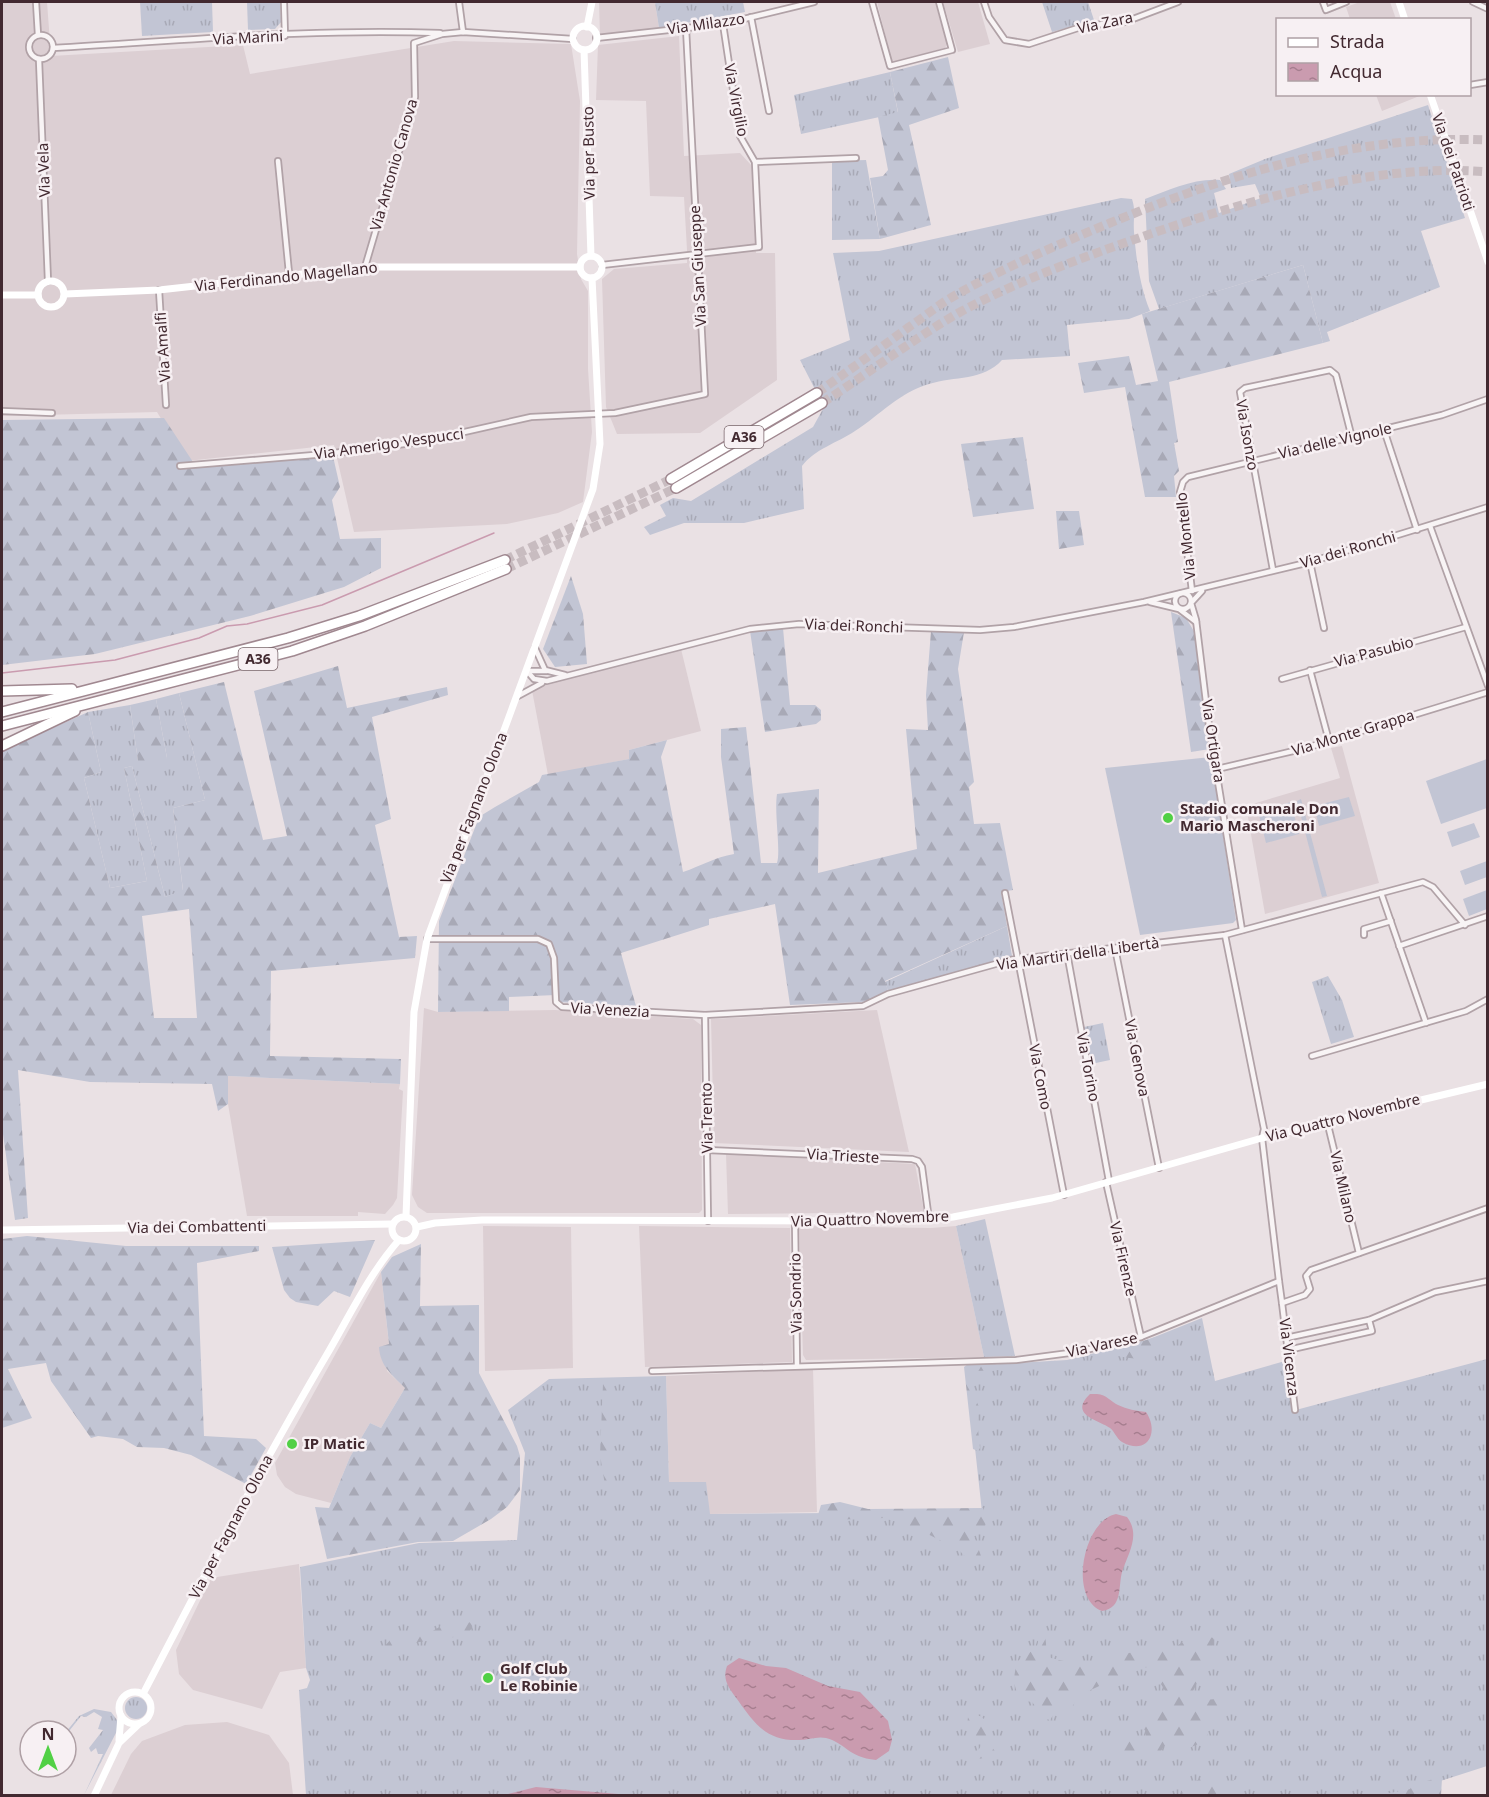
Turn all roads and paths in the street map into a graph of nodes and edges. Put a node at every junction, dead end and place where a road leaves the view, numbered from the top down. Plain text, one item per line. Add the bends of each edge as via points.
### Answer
1 (36, 2) edge
2 (284, 2) edge
3 (459, 2) edge
4 (592, 2) edge
5 (814, 2) edge
6 (872, 2) edge
7 (939, 2) edge
8 (984, 2) edge
9 (1178, 2) edge
10 (1323, 2) edge
11 (1346, 2) edge
12 (1399, 2) edge
13 (1473, 2) edge
14 (803, 3) edge
15 (1488, 9) edge
16 (751, 17) junction
17 (1404, 18) edge
18 (723, 24) junction
19 (587, 27) junction
20 (686, 28) junction
21 (463, 32) junction
22 (442, 33) junction
23 (38, 35) junction
24 (285, 36) junction
25 (596, 38) junction
26 (573, 39) junction
27 (53, 48) junction
28 (584, 50) junction
29 (39, 60) junction
30 (1488, 82) edge
31 (1471, 85) edge
32 (1431, 96) edge
33 (769, 111) dead end
34 (856, 158) dead end
35 (278, 161) dead end
36 (755, 162) junction
37 (697, 253) junction
38 (591, 256) junction
39 (1488, 262) edge
40 (602, 266) junction
41 (365, 267) junction
42 (580, 267) junction
43 (288, 273) junction
44 (592, 278) junction
45 (48, 280) junction
46 (159, 290) junction
47 (65, 294) junction
48 (2, 295) edge
49 (38, 295) junction
50 (817, 393) tunnel mouth
51 (1488, 399) edge
52 (822, 403) tunnel mouth
53 (166, 405) dead end
54 (2, 411) edge
55 (52, 413) dead end
56 (597, 413) junction
57 (1384, 430) junction
58 (1352, 438) junction
59 (1252, 460) junction
60 (180, 466) dead end
61 (670, 479) tunnel mouth
62 (1183, 482) joint
63 (676, 488) tunnel mouth
64 (1488, 507) edge
65 (1430, 526) junction
66 (1417, 530) junction
67 (1310, 562) junction
68 (1273, 570) junction
69 (1207, 588) junction
70 (1192, 591) junction
71 (1181, 593) junction
72 (1144, 602) junction
73 (1191, 603) junction
74 (1179, 609) junction
75 (1197, 623) junction
76 (1466, 627) junction
77 (1324, 628) dead end
78 (535, 648) junction
79 (1310, 670) junction
80 (526, 671) junction
81 (547, 671) junction
82 (568, 676) junction
83 (1282, 679) dead end
84 (547, 681) junction
85 (1488, 686) edge
86 (89, 689) junction
87 (2, 691) edge
88 (1488, 692) edge
89 (516, 697) junction
90 (95, 702) junction
91 (2, 712) edge
92 (2, 726) edge
93 (1329, 741) junction
94 (2, 746) edge
95 (1216, 769) junction
96 (1381, 892) junction
97 (1005, 893) dead end
98 (1488, 916) edge
99 (1391, 921) junction
100 (1465, 926) junction
101 (1242, 930) junction
102 (1225, 935) junction
103 (1364, 935) dead end
104 (427, 939) junction
105 (1399, 946) junction
106 (1115, 948) junction
107 (1066, 953) junction
108 (1016, 959) junction
109 (1488, 999) edge
110 (705, 1016) junction
111 (1426, 1023) junction
112 (1312, 1056) dead end
113 (1488, 1084) edge
114 (1328, 1121) junction
115 (1262, 1138) junction
116 (707, 1150) junction
117 (1159, 1168) junction
118 (1108, 1181) junction
119 (1064, 1195) junction
120 (1488, 1208) edge
121 (406, 1216) junction
122 (929, 1220) junction
123 (708, 1221) junction
124 (795, 1221) junction
125 (393, 1224) junction
126 (417, 1227) junction
127 (2, 1230) edge
128 (399, 1240) junction
129 (1359, 1253) junction
130 (1279, 1281) junction
131 (1488, 1281) edge
132 (1282, 1303) junction
133 (1370, 1320) junction
134 (1141, 1337) junction
135 (1286, 1338) junction
136 (1288, 1350) junction
137 (797, 1366) junction
138 (652, 1371) dead end
139 (1295, 1410) dead end
140 (143, 1694) junction
141 (121, 1716) junction
142 (138, 1724) junction
143 (119, 1743) junction
144 (94, 1796) edge

1 - 23 street, Via Vela
2 - 24 street
3 - 21 street
4 - 19 street
5 - 14 street, Via Milazzo
6 - 7 street via 890,66 952,50
8 - 9 street, Via Zara via 1005,40 1029,44 1084,26 1125,22
10 - 11 street via 1326,10
12 - 17 street
13 - 15 street
14 - 16 street, Via Milazzo
16 - 18 street, Via Milazzo
16 - 33 street
18 - 20 street, Via Milazzo
18 - 36 street, Via Virgilio via 740,136
19 - 25 street
19 - 26 street via 576,30
20 - 25 street, Via Milazzo
20 - 37 street, Via San Giuseppe
21 - 22 street, Via Antonio Canova
21 - 26 street, Via Antonio Canova
22 - 24 street, Via Marini
22 - 41 street, Via Antonio Canova via 414,44 415,98
23 - 27 street via 49,38
23 - 29 street, Via Vela via 28,48
24 - 27 street, Via Marini
25 - 28 street via 592,48
26 - 28 street
27 - 29 street via 50,55
28 - 38 street, Via per Busto
29 - 45 street, Via Vela
30 - 31 street
32 - 39 street, Via dei Patrioti
34 - 36 street
35 - 43 street
36 - 37 street, Via Virgilio via 759,247
37 - 40 street
37 - 56 street, Via San Giuseppe via 705,394 615,413
38 - 40 street
38 - 42 street via 582,260
40 - 44 street via 599,275
41 - 42 street, Via Ferdinando Magellano
41 - 43 street, Via Ferdinando Magellano
42 - 44 street via 585,276
43 - 46 street, Via Ferdinando Magellano
44 - 56 street
45 - 47 street via 60,283
45 - 49 street
46 - 47 street, Via Ferdinando Magellano
46 - 53 street, Via Amalfi
47 - 49 street, Via Ferdinando Magellano via 62,302 49,307 41,303
48 - 49 street, Via Ferdinando Magellano
50 - 61 highway, A36
51 - 57 street, Via delle Vignole
52 - 63 highway, A36
54 - 55 street
56 - 60 street, Via Amerigo Vespucci via 531,417 443,439 326,454
56 - 78 street, Via per Fagnano Olona via 600,444 593,489
57 - 58 street, Via delle Vignole
57 - 66 street
58 - 59 street, Via delle Vignole
58 - 59 street, Via Isonzo via 1336,375 1330,370 1245,388 1240,392
59 - 62 street, Via delle Vignole via 1191,476
59 - 68 street, Via Isonzo
62 - 70 street, Via Montello via 1180,492
64 - 65 street, Via dei Ronchi
65 - 66 street, Via dei Ronchi
65 - 76 street
66 - 67 street, Via dei Ronchi
67 - 68 street, Via dei Ronchi
67 - 77 street
68 - 69 street, Via dei Ronchi
69 - 70 street, Via dei Ronchi
69 - 73 street, Via dei Ronchi
70 - 71 street, Via dei Ronchi
71 - 72 street, Via dei Ronchi
71 - 73 street via 1189,596
71 - 74 street via 1174,601
72 - 74 street, Via dei Ronchi
72 - 82 street, Via dei Ronchi via 980,630 799,624 750,629
73 - 74 street, Via dei Ronchi via 1187,609
73 - 75 street, Via Ortigara
74 - 75 street
75 - 95 street, Via Ortigara
76 - 79 street, Via Pasubio
76 - 85 street
78 - 80 street, Via per Fagnano Olona
78 - 81 street
79 - 83 street, Via Pasubio
79 - 93 street
80 - 81 street
80 - 84 street via 534,679
80 - 89 street, Via per Fagnano Olona
81 - 82 street
82 - 84 street, Via dei Ronchi
84 - 89 street, Via dei Ronchi
86 - 87 highway
86 - 90 highway, A36 via 329,625 506,565 365,626 292,651
86 - 91 highway, A36
88 - 93 street, Via Monte Grappa
89 - 104 street, Via per Fagnano Olona
90 - 92 highway, A36
90 - 94 highway
93 - 95 street, Via Monte Grappa
95 - 101 street, Via Ortigara
96 - 99 street
96 - 100 street, Via Martiri della Libertà via 1427,883
96 - 101 street, Via Martiri della Libertà
97 - 108 street, Via Como
98 - 100 street
99 - 103 street via 1364,929
99 - 105 street
100 - 105 street
101 - 102 street, Via Martiri della Libertà
102 - 106 street, Via Martiri della Libertà
102 - 115 street via 1264,1129
104 - 110 street, Via Venezia via 538,939 549,944 554,958 556,1002 562,1007
104 - 121 street, Via per Fagnano Olona via 414,1012
105 - 111 street
106 - 107 street, Via Martiri della Libertà
106 - 117 street, Via Genova
107 - 108 street, Via Martiri della Libertà
107 - 118 street, Via Torino
108 - 110 street, Via Martiri della Libertà via 888,994 865,1006
108 - 119 street, Via Como
109 - 111 street via 1466,1011
110 - 116 street, Via Trento
111 - 112 street
113 - 114 street, Via Quattro Novembre
114 - 115 street, Via Quattro Novembre
114 - 129 street, Via Milano
115 - 117 street, Via Quattro Novembre
115 - 130 street
116 - 122 street, Via Trieste via 912,1159 922,1167
116 - 123 street, Via Trento
117 - 118 street, Via Quattro Novembre
118 - 119 street, Via Quattro Novembre
118 - 134 street, Via Firenze
119 - 122 street, Via Quattro Novembre
120 - 129 street
121 - 125 street
121 - 126 street
122 - 124 street, Via Quattro Novembre
123 - 124 street, Via Quattro Novembre
123 - 126 street, Via Quattro Novembre via 482,1220 435,1222
124 - 137 street, Via Sondrio
125 - 127 street, Via dei Combattenti
125 - 128 street via 393,1235
126 - 128 street, Via per Fagnano Olona via 413,1238
128 - 140 street, Via per Fagnano Olona via 382,1259 305,1391
129 - 132 street via 1308,1271 1307,1294
130 - 132 street
130 - 134 street, Via Varese
131 - 133 street via 1435,1292
132 - 135 street, Via Vicenza
133 - 135 street
133 - 136 street via 1371,1331
134 - 137 street, Via Varese via 1077,1352 1016,1360
135 - 136 street, Via Vicenza
136 - 139 street, Via Vicenza
137 - 138 street, Via Varese
140 - 141 street via 125,1695 120,1703
140 - 142 street via 151,1709 148,1718
141 - 142 street
141 - 143 street
142 - 143 street
143 - 144 street

